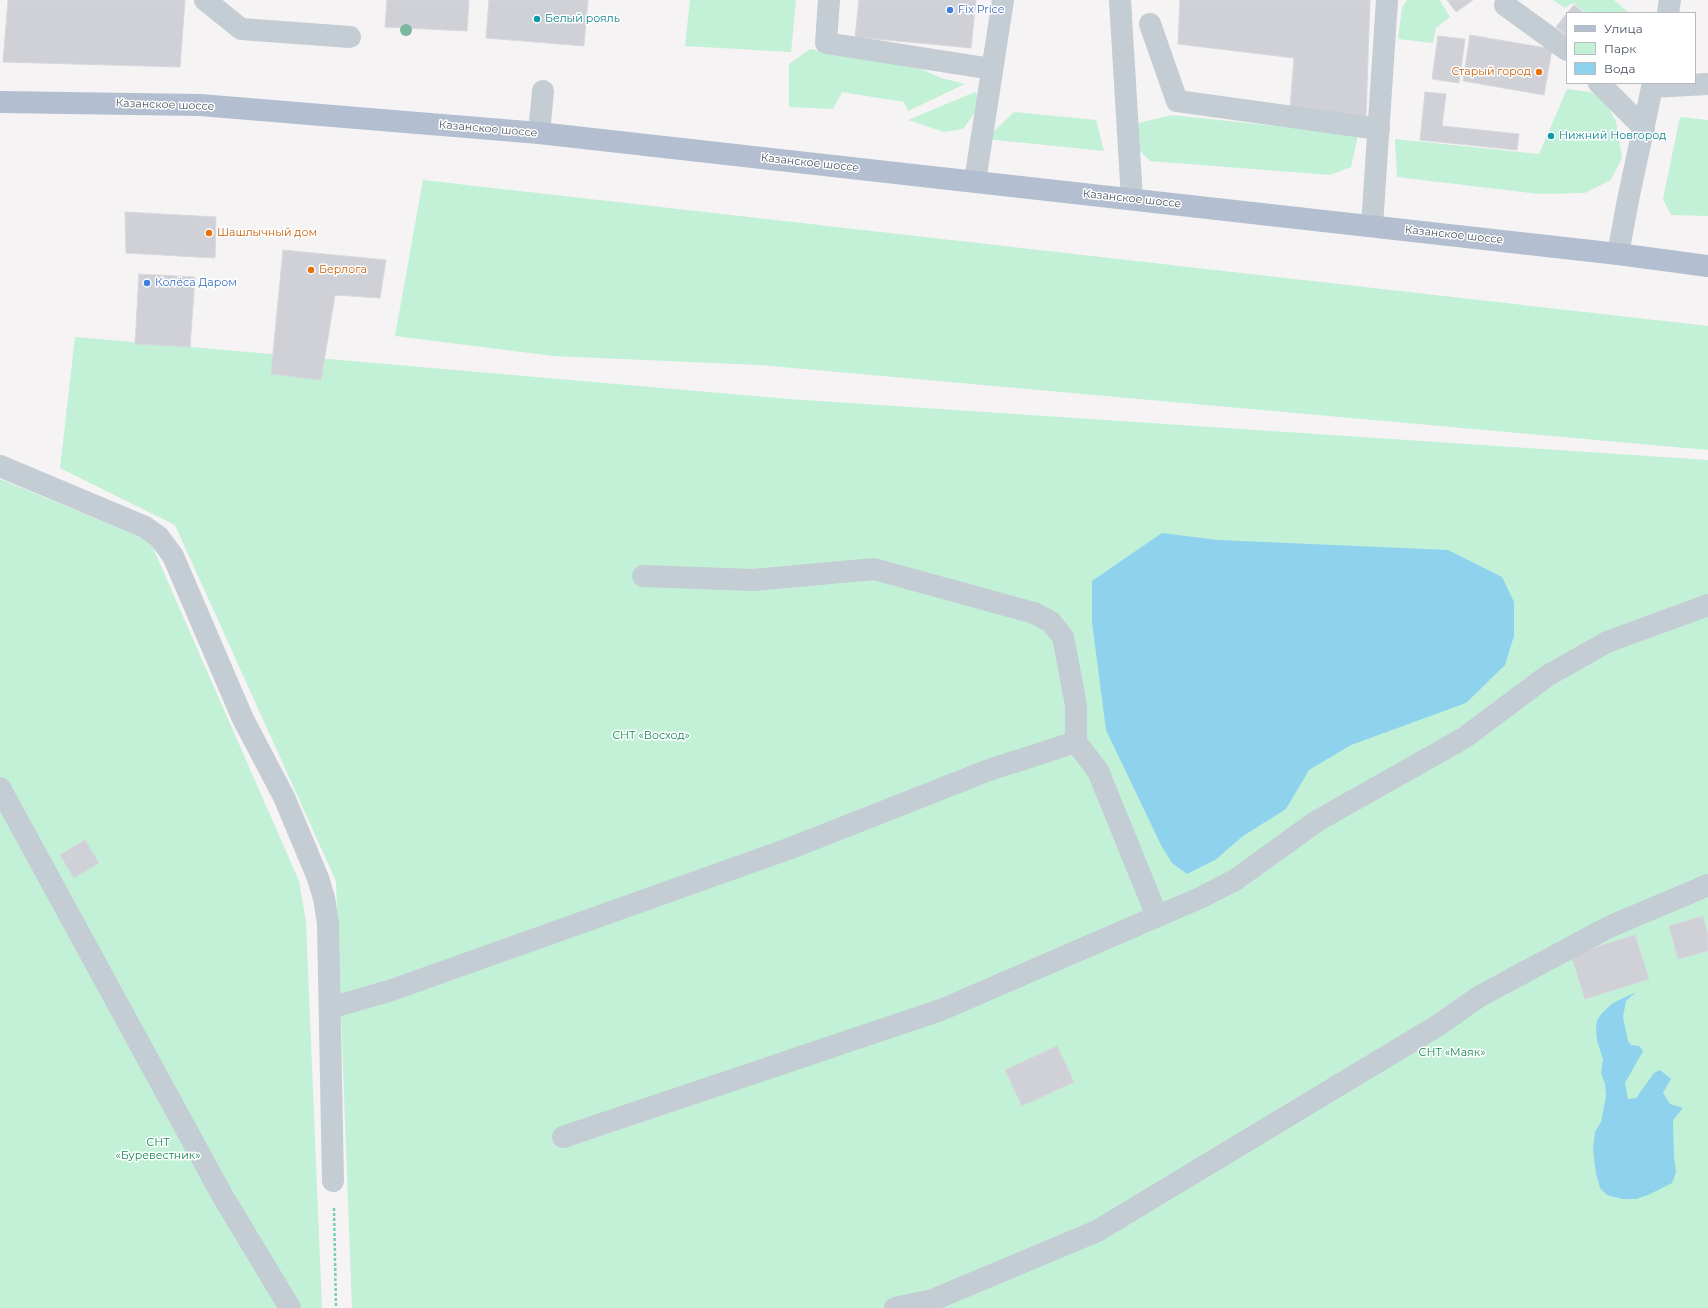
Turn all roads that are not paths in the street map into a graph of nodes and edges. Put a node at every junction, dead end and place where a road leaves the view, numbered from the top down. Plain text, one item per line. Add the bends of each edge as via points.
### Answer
1 (205, 0) edge
2 (830, 0) edge
3 (1003, 0) edge
4 (1120, 0) edge
5 (1387, 0) edge
6 (1670, 0) edge
7 (1505, 5) dead end
8 (1668, 12) edge
9 (1150, 24) dead end
10 (350, 37) dead end
11 (1566, 49) edge
12 (992, 69) junction
13 (1600, 84) edge
14 (1708, 84) edge
15 (1652, 85) edge
16 (543, 91) dead end
17 (0, 102) edge
18 (1644, 128) junction
19 (1379, 129) junction
20 (539, 133) junction
21 (975, 181) junction
22 (1132, 199) junction
23 (1372, 226) junction
24 (1618, 254) junction
25 (1708, 266) edge
26 (0, 466) edge
27 (643, 576) dead end
28 (1708, 605) edge
29 (1076, 742) junction
30 (0, 788) edge
31 (1708, 884) edge
32 (1157, 916) junction
33 (330, 1008) junction
34 (563, 1137) dead end
35 (333, 1181) road end
36 (932, 1304) edge
37 (290, 1308) edge
38 (895, 1308) edge

1 - 10 street via 241,30
2 - 12 street via 826,43
3 - 12 street
4 - 22 street
5 - 19 street
6 - 8 street
7 - 11 street
9 - 19 street via 1177,101
12 - 21 street
13 - 18 street
14 - 15 street
15 - 18 street
16 - 20 street
17 - 20 main road, Казанское шоссе via 200,106
18 - 24 street
19 - 23 street
20 - 21 main road, Казанское шоссе
21 - 22 main road, Казанское шоссе
22 - 23 main road, Казанское шоссе
23 - 24 main road, Казанское шоссе
24 - 25 main road, Казанское шоссе
26 - 33 street via 145,527 159,537 173,556 243,719 284,797 318,878 328,923
27 - 29 street via 753,580 874,569 1034,614 1051,622 1063,638 1076,705
28 - 32 street via 1607,642 1547,676 1464,738 1317,821 1235,880
29 - 32 street via 1098,772
29 - 33 street via 989,770 783,851 392,990
30 - 37 street via 222,1195
31 - 36 street via 1609,927 1480,996 1437,1026 1097,1230
32 - 34 street via 941,1010
33 - 35 street
36 - 38 street

